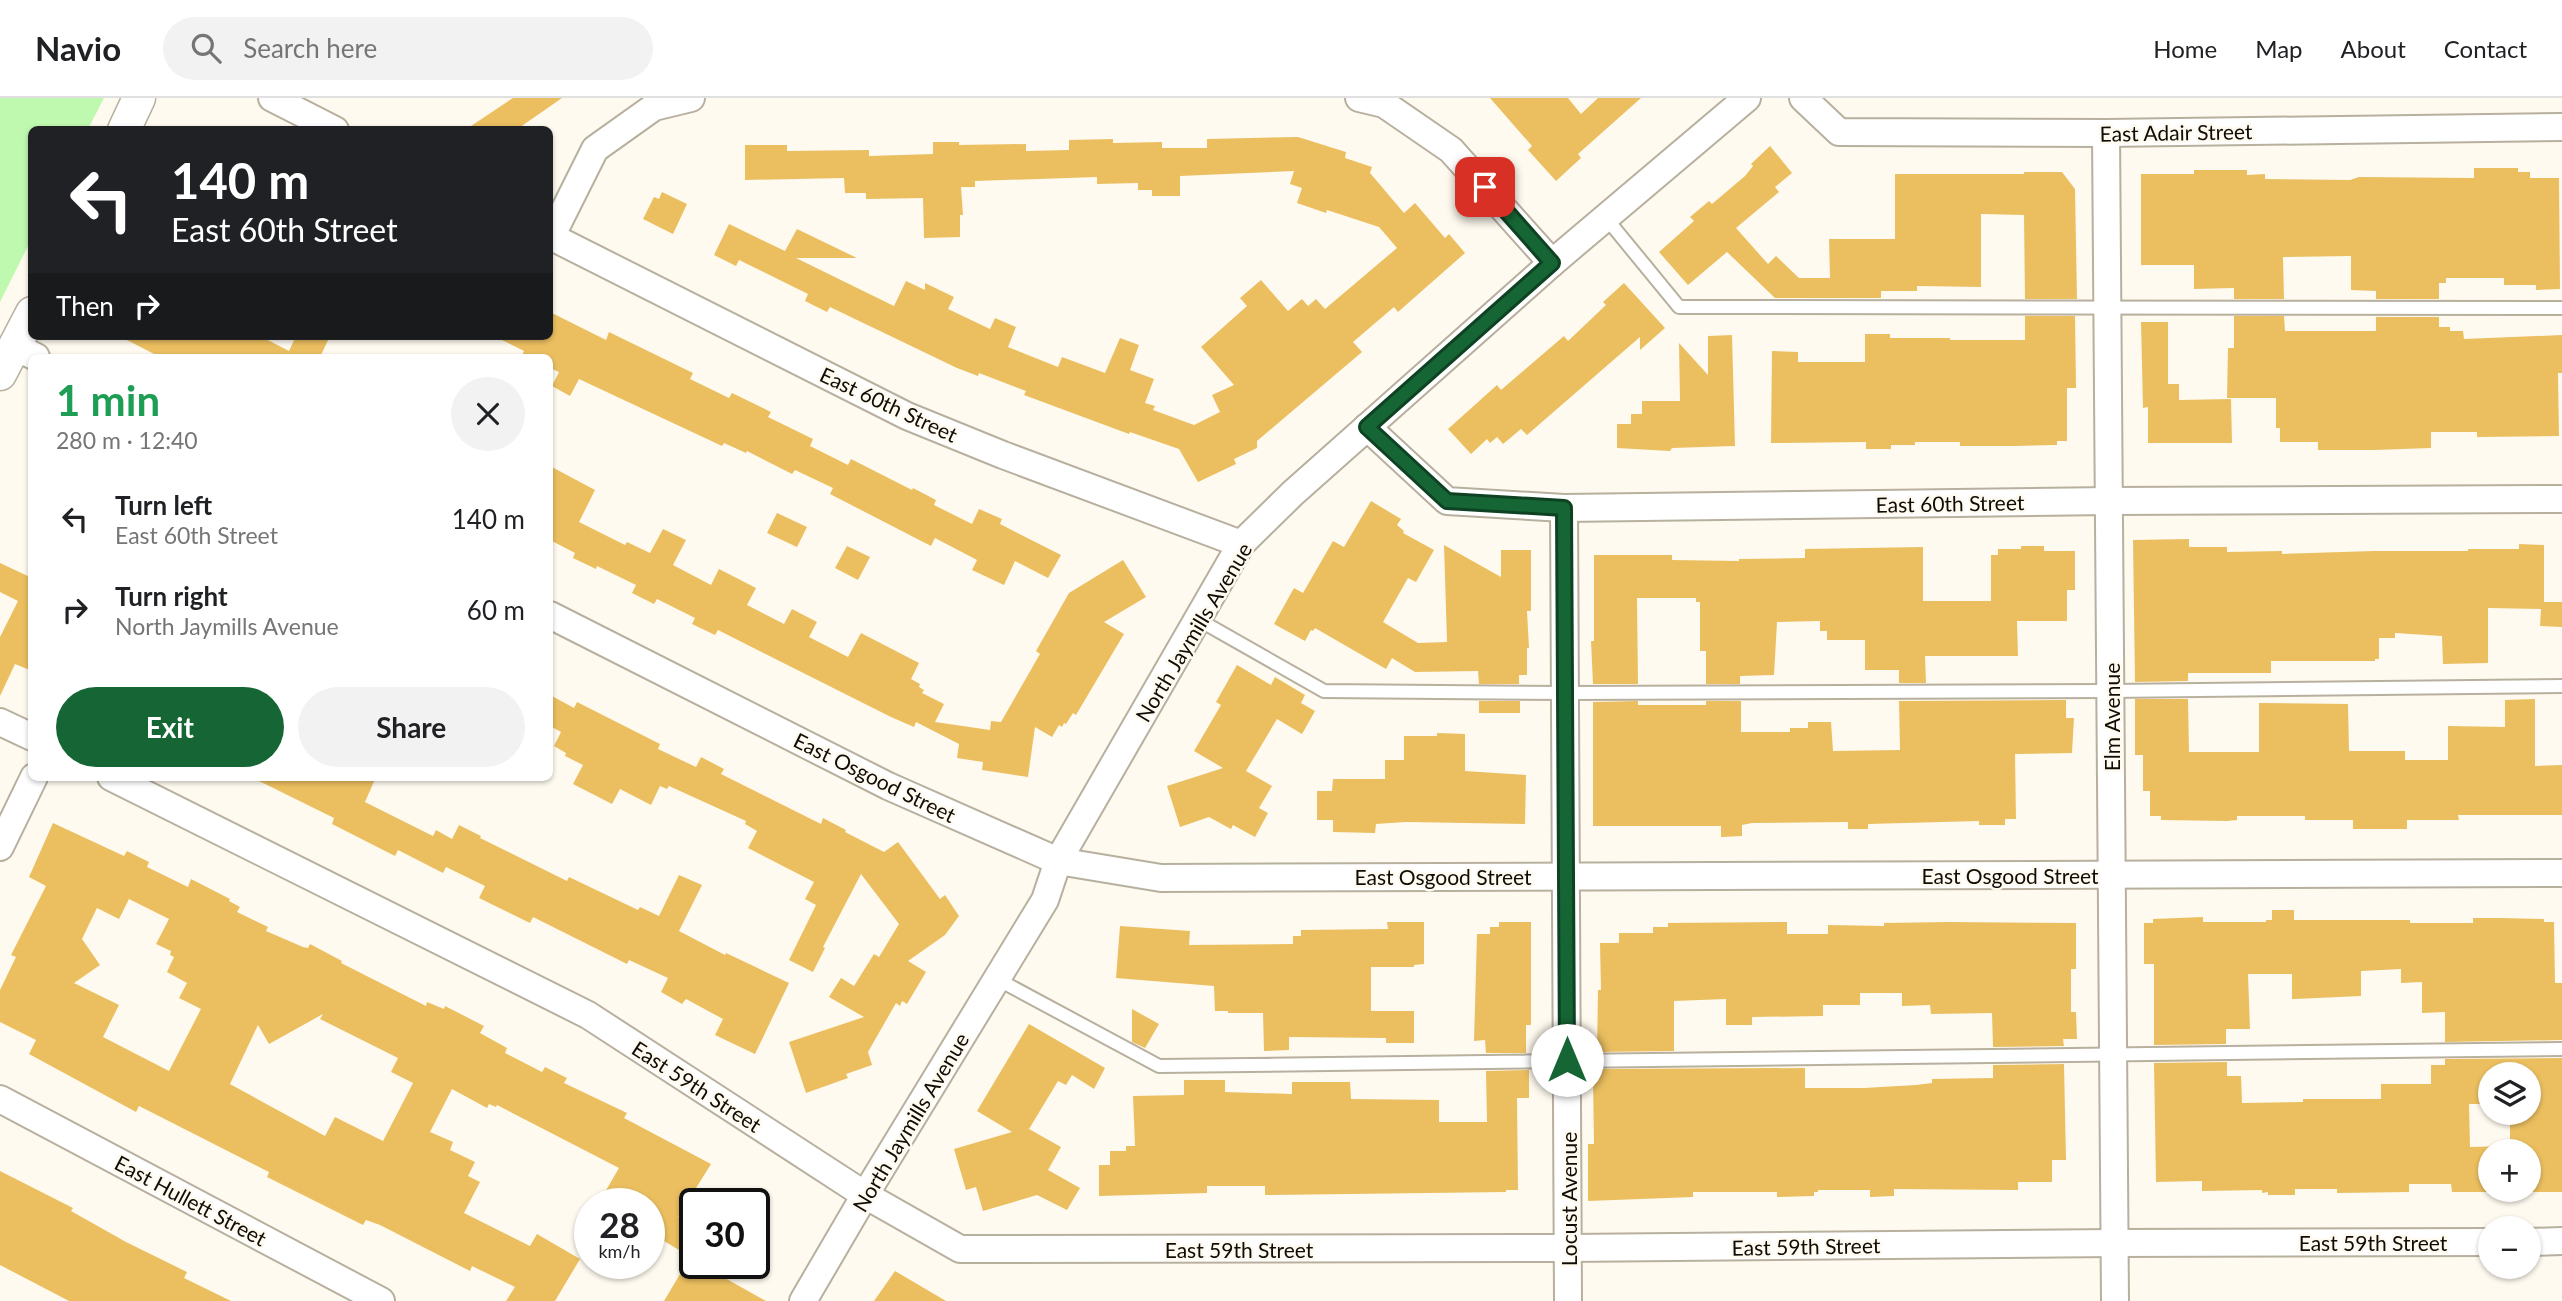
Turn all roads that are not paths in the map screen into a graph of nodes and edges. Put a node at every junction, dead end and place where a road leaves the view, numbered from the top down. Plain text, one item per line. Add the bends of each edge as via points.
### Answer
1 (139, 98) edge
2 (272, 98) edge
3 (691, 98) edge
4 (1359, 98) edge
5 (1747, 98) edge
6 (1803, 98) edge
7 (126, 126) edge
8 (327, 126) edge
9 (2562, 127) edge
10 (2106, 133) junction
11 (1605, 218) junction
12 (553, 230) edge
13 (553, 238) edge
14 (1552, 263) junction
15 (2562, 308) edge
16 (2108, 309) junction
17 (25, 351) edge
18 (0, 374) edge
19 (1367, 427) junction
20 (2562, 499) edge
21 (2110, 501) junction
22 (1564, 508) junction
23 (1241, 544) junction
24 (553, 617) edge
25 (1199, 620) junction
26 (2562, 686) edge
27 (2111, 691) junction
28 (1565, 693) junction
29 (0, 722) edge
30 (28, 735) edge
31 (32, 781) edge
32 (119, 781) edge
33 (0, 847) edge
34 (1058, 861) junction
35 (2562, 873) edge
36 (1566, 875) junction
37 (2112, 875) junction
38 (997, 979) junction
39 (2562, 1049) edge
40 (2114, 1054) junction
41 (1567, 1060) junction
42 (0, 1099) edge
43 (865, 1195) junction
44 (2541, 1241) edge
45 (2562, 1241) edge
46 (2115, 1242) junction
47 (2478, 1242) edge
48 (1568, 1248) junction
49 (345, 1292) edge
50 (381, 1301) edge
51 (803, 1301) edge
52 (1568, 1301) edge
53 (2115, 1301) edge

1 - 7 street
2 - 8 street
3 - 12 street via 654,107 595,149
4 - 14 street via 1384,104 1451,150
5 - 11 street, North Jaymills Avenue
6 - 10 street, East Adair Street via 1839,132
9 - 10 street, East Adair Street
10 - 16 street, Elm Avenue
11 - 14 street, North Jaymills Avenue
11 - 16 lane via 1679,307
13 - 23 street, East 60th Street via 906,416
14 - 19 street, North Jaymills Avenue
15 - 16 lane
16 - 21 street, Elm Avenue
17 - 18 street
19 - 22 street, East 60th Street via 1447,501
19 - 23 street, North Jaymills Avenue
20 - 21 street, East 60th Street
21 - 22 street, East 60th Street
21 - 27 street, Elm Avenue
22 - 28 street, Locust Avenue
23 - 25 street, North Jaymills Avenue
24 - 34 street, East Osgood Street via 888,786
25 - 28 lane via 1324,691
25 - 34 street, North Jaymills Avenue
26 - 27 lane
27 - 28 lane
27 - 37 street, Elm Avenue
28 - 36 street, Locust Avenue
29 - 30 street
31 - 33 street
32 - 43 street, East 59th Street via 588,1016
34 - 36 street, East Osgood Street via 1161,878
34 - 38 street, North Jaymills Avenue via 1045,900
35 - 37 street, East Osgood Street
36 - 37 street, East Osgood Street
36 - 41 street, Locust Avenue
37 - 40 street, Elm Avenue
38 - 41 lane via 1158,1066
38 - 43 street, North Jaymills Avenue
39 - 40 lane
40 - 41 lane
40 - 46 street, Elm Avenue
41 - 48 street, Locust Avenue
42 - 49 street, East Hullett Street
43 - 48 street, East 59th Street via 960,1249
43 - 51 street, North Jaymills Avenue
44 - 45 street
46 - 47 street, East 59th Street
46 - 48 street, East 59th Street
46 - 53 street, Elm Avenue
48 - 52 street, Locust Avenue
49 - 50 street, East Hullett Street

